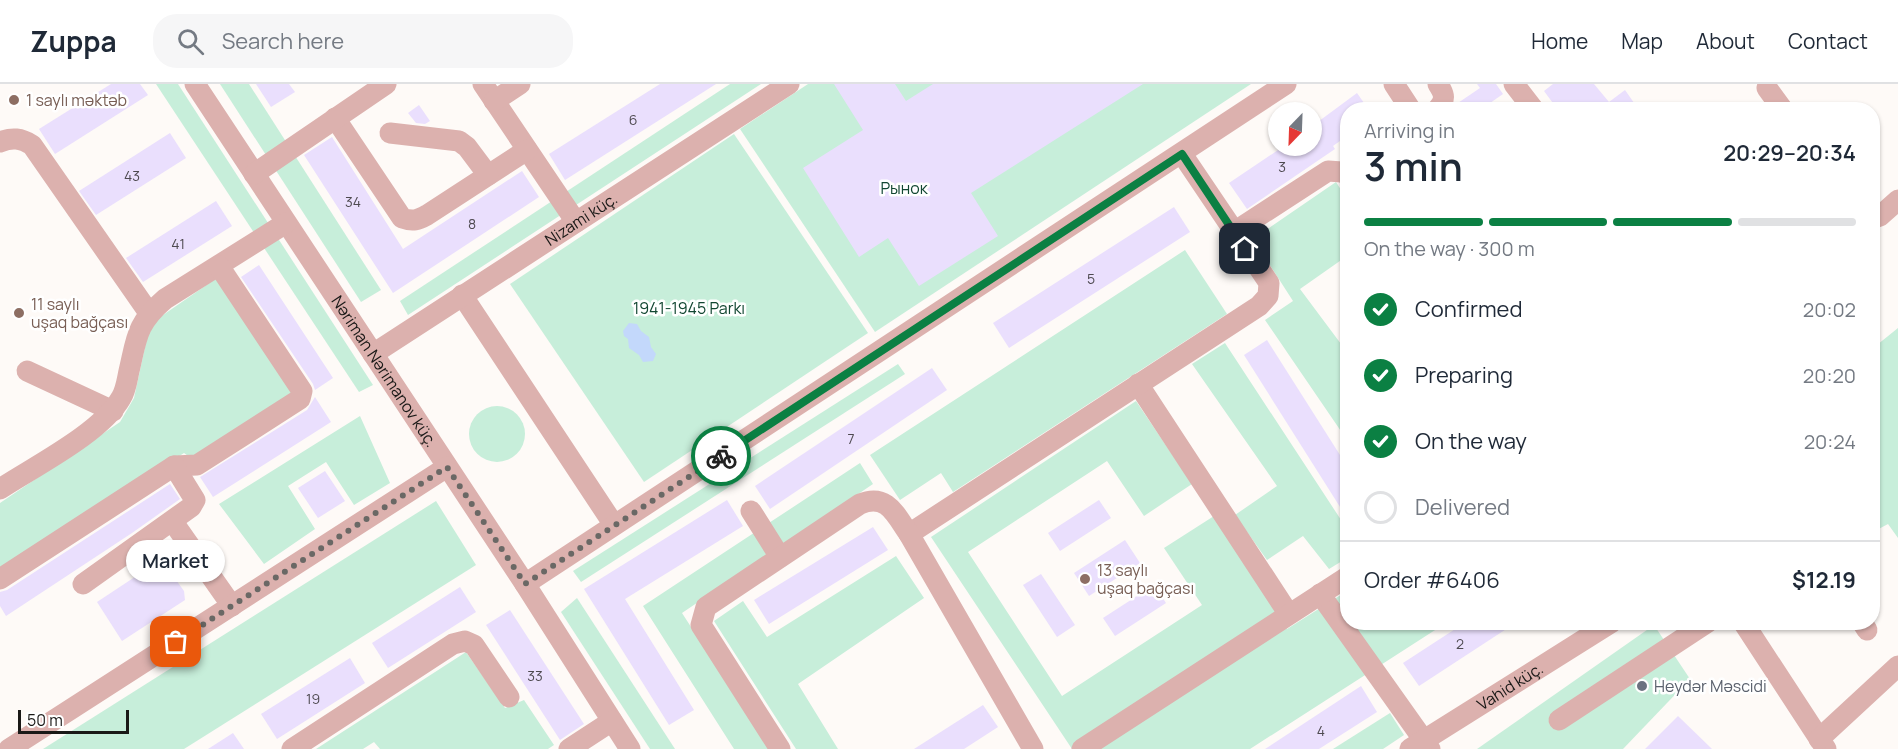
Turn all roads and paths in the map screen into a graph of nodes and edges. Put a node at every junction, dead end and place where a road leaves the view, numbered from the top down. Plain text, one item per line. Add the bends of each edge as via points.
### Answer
1 (195, 84) edge
2 (386, 84) edge
3 (520, 84) edge
4 (789, 84) edge
5 (1286, 84) edge
6 (1394, 84) edge
7 (1438, 84) edge
8 (1514, 84) edge
9 (1767, 88) dead end
10 (489, 92) edge
11 (1406, 102) edge
12 (1443, 102) edge
13 (1528, 102) edge
14 (1777, 102) edge
15 (335, 118) junction
16 (390, 133) dead end
17 (0, 142) edge
18 (527, 150) junction
19 (1182, 154) junction
20 (1340, 172) edge
21 (254, 174) junction
22 (488, 176) junction
23 (1898, 200) edge
24 (1880, 216) edge
25 (576, 222) junction
26 (286, 223) junction
27 (1234, 232) junction
28 (219, 266) junction
29 (462, 295) junction
30 (149, 313) junction
31 (372, 354) junction
32 (27, 371) dead end
33 (1138, 384) junction
34 (112, 411) junction
35 (174, 466) junction
36 (447, 467) junction
37 (0, 489) edge
38 (751, 511) dead end
39 (173, 522) junction
40 (614, 525) junction
41 (909, 534) junction
42 (780, 556) junction
43 (0, 579) edge
44 (1340, 581) edge
45 (83, 584) dead end
46 (525, 584) junction
47 (1320, 594) junction
48 (232, 606) junction
49 (1288, 614) junction
50 (1340, 624) edge
51 (1344, 630) edge
52 (1600, 630) edge
53 (1696, 630) edge
54 (1748, 630) edge
55 (1898, 666) edge
56 (508, 697) dead end
57 (1559, 720) dead end
58 (612, 721) junction
59 (1823, 744) edge
60 (1421, 746) edge
61 (9, 749) edge
62 (292, 749) edge
63 (569, 749) edge
64 (630, 749) edge
65 (780, 749) edge
66 (1032, 749) edge
67 (1082, 749) edge

1 - 21 street, Nəriman Nərimanov küç.
2 - 15 street
3 - 10 street
4 - 25 street, Nizami küç.
5 - 19 street
6 - 11 street
7 - 12 street via 1445,97
8 - 13 street
9 - 14 street
10 - 18 street
15 - 21 street
15 - 22 street via 402,218 417,221
16 - 22 street via 459,141
17 - 30 street via 14,138 32,145
18 - 22 street
18 - 25 street
19 - 27 street
19 - 40 street
20 - 27 street via 1328,171
21 - 26 street, Nəriman Nərimanov küç.
23 - 24 street
25 - 29 street, Nizami küç.
26 - 28 street
26 - 31 street, Nəriman Nərimanov küç.
27 - 33 street via 1269,283 1268,296 1259,306
28 - 30 street
28 - 35 street via 302,391 300,399 197,465
29 - 31 street, Nizami küç.
29 - 40 street
30 - 34 street via 137,336 123,396
31 - 36 street, Nəriman Nərimanov küç.
32 - 34 street
33 - 41 street
33 - 49 street
34 - 37 street via 96,427
35 - 39 street via 195,500
35 - 43 street
36 - 46 street, Nəriman Nərimanov küç.
36 - 48 street
38 - 42 street
39 - 45 street
39 - 48 street
40 - 46 street
41 - 42 street via 890,507 870,500
41 - 66 street
42 - 65 street via 706,608 701,625
44 - 47 street
46 - 58 street, Nəriman Nərimanov küç.
47 - 49 street
47 - 50 street
48 - 61 street
49 - 67 street
51 - 60 street
52 - 60 street, Vahid küç.
53 - 57 street
54 - 59 street
55 - 59 street
56 - 62 street via 474,645 465,641 453,644
58 - 63 street
58 - 64 street, Nəriman Nərimanov küç.

